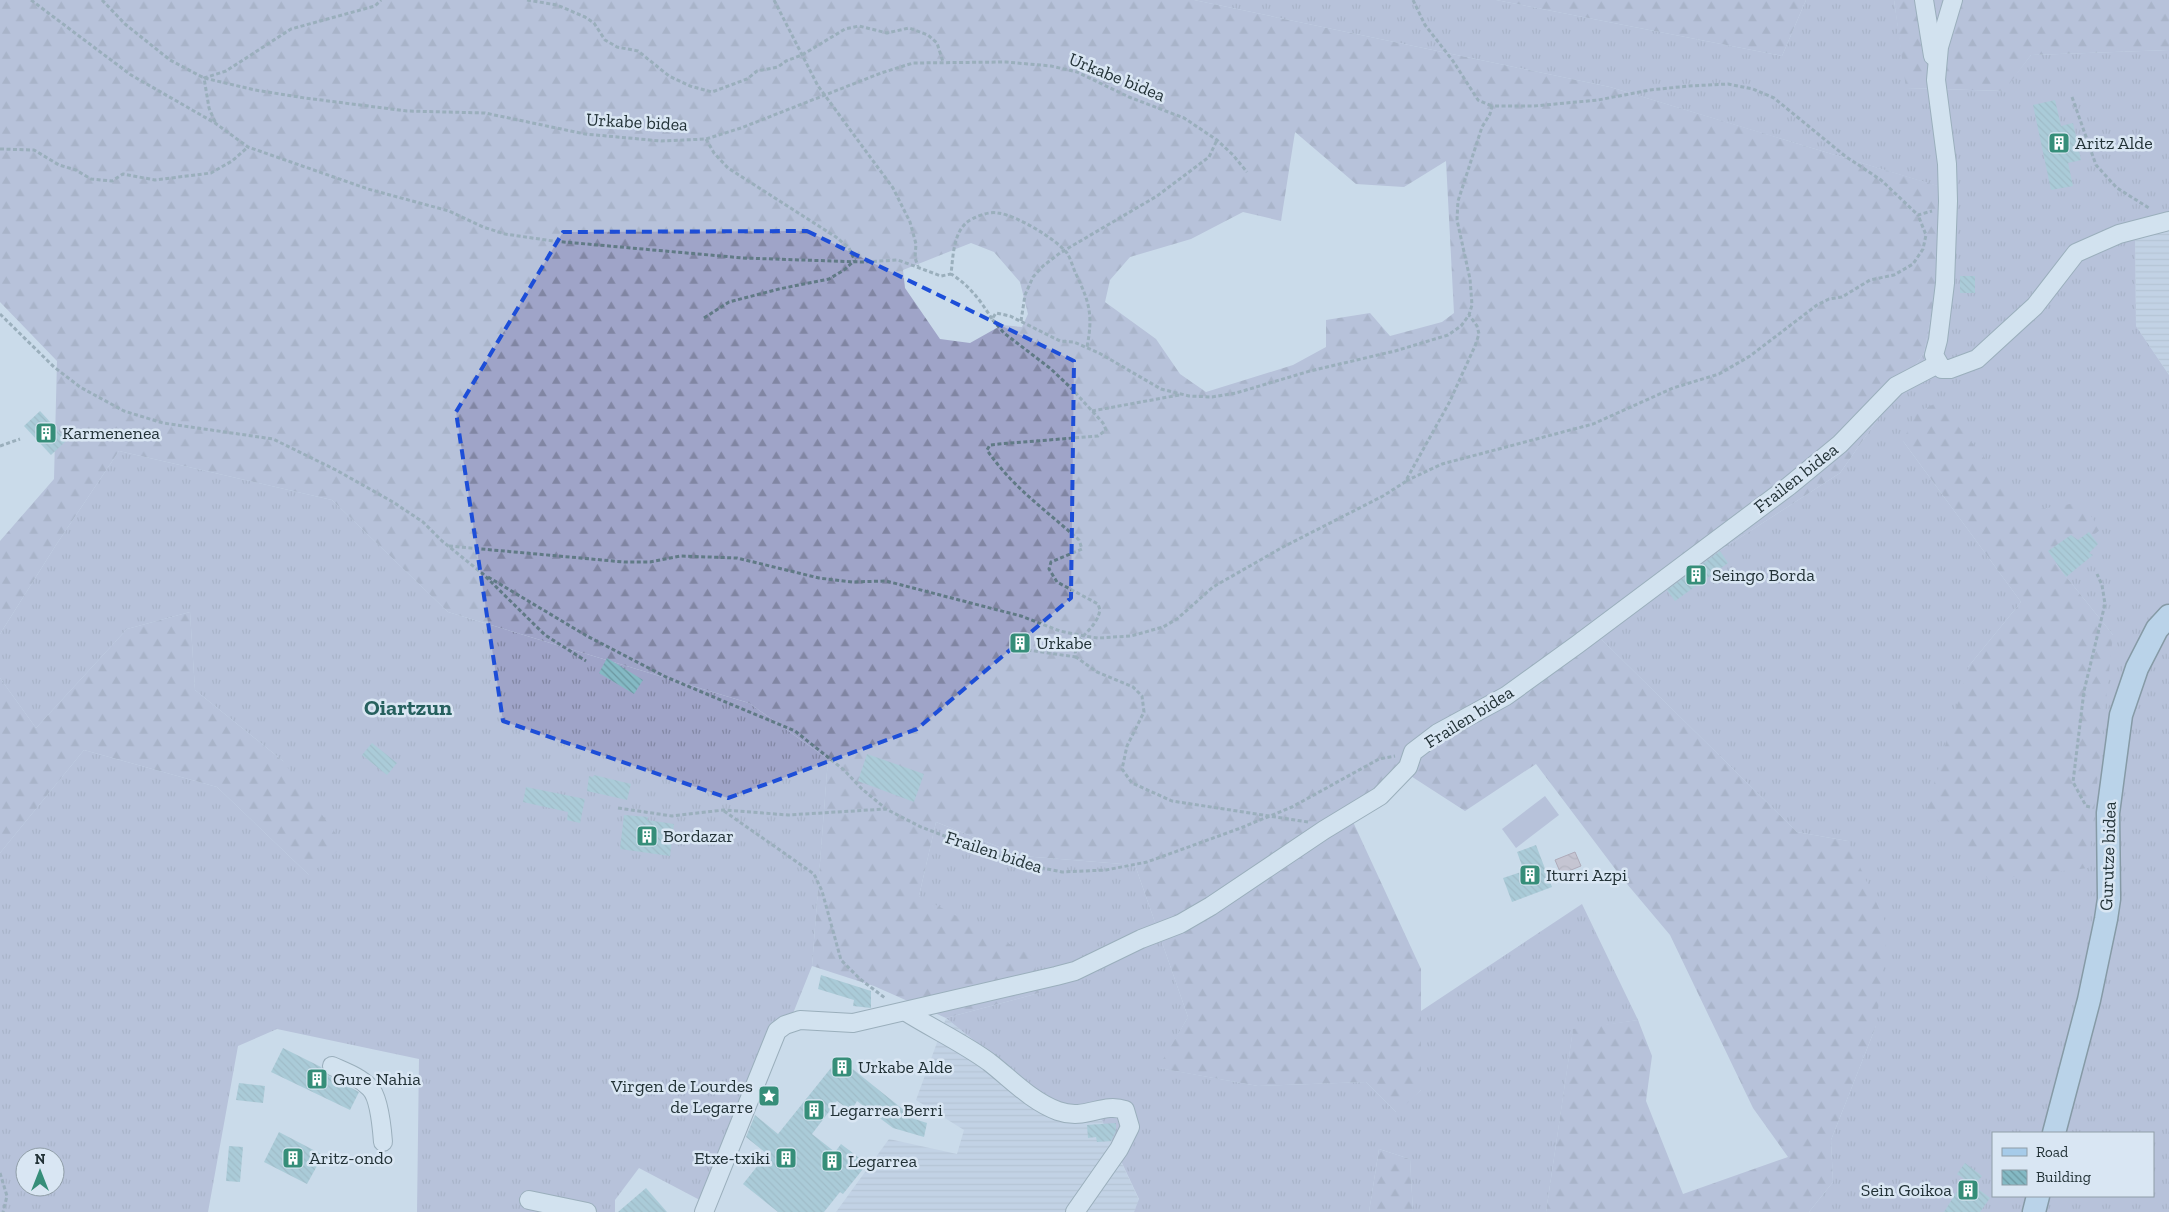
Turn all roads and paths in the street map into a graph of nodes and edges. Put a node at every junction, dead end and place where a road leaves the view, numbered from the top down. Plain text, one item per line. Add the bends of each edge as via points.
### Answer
1 (31, 0) edge
2 (102, 0) edge
3 (381, 0) edge
4 (527, 0) edge
5 (774, 0) edge
6 (1413, 0) edge
7 (1924, 0) edge
8 (1953, 0) edge
9 (802, 54) junction
10 (943, 62) junction
11 (204, 78) junction
12 (1936, 80) junction
13 (826, 94) junction
14 (2072, 97) dead end
15 (1492, 106) junction
16 (215, 123) junction
17 (706, 139) junction
18 (1217, 140) junction
19 (248, 147) junction
20 (0, 149) edge
21 (1247, 172) dead end
22 (1948, 201) junction
23 (2154, 211) dead end
24 (1918, 215) junction
25 (2169, 221) edge
26 (1064, 251) junction
27 (855, 261) junction
28 (918, 266) junction
29 (951, 274) junction
30 (0, 314) edge
31 (1469, 315) junction
32 (704, 318) dead end
33 (992, 319) junction
34 (1021, 321) junction
35 (1087, 348) junction
36 (1938, 364) junction
37 (1182, 395) junction
38 (1092, 411) junction
39 (20, 439) dead end
40 (0, 446) edge
41 (1405, 482) junction
42 (449, 546) junction
43 (483, 574) junction
44 (2097, 574) dead end
45 (2169, 616) edge
46 (1084, 636) junction
47 (1021, 649) dead end
48 (1076, 657) junction
49 (586, 661) dead end
50 (1413, 752) junction
51 (618, 808) dead end
52 (886, 809) junction
53 (724, 810) junction
54 (2108, 812) junction
55 (1269, 816) junction
56 (1324, 830) junction
57 (906, 1012) junction
58 (332, 1066) dead end
59 (2054, 1132) edge
60 (383, 1142) dead end
61 (0, 1173) edge
62 (2038, 1197) edge
63 (529, 1200) dead end
64 (3, 1212) edge
65 (587, 1212) edge
66 (704, 1212) edge
67 (1075, 1212) edge
68 (2034, 1212) edge

1 - 16 path via 131,75
2 - 11 path, Urkabe bidea via 125,24 170,60
3 - 11 path via 375,6 291,29 226,71
4 - 9 path via 557,5 585,17 594,23 605,40 617,47 638,51 669,76 712,92 747,79 757,71 778,67
5 - 9 path
6 - 15 path via 1425,25 1478,100
7 - 12 street
8 - 12 street via 1939,48
9 - 10 path via 844,29 859,26 887,33 908,28 928,34 937,43
9 - 13 path via 818,86
10 - 13 path, Urkabe bidea via 913,63
10 - 18 path, Urkabe bidea via 1006,62 1077,72 1184,118
11 - 16 path
11 - 17 path, Urkabe bidea via 255,90 398,110 484,113 585,134 662,141
12 - 22 street via 1947,164
13 - 17 path, Urkabe bidea
13 - 28 path via 893,188 910,222
14 - 23 path via 2096,165 2116,188
15 - 24 path via 1598,100 1689,86 1728,84 1753,89 1774,98 1844,156 1881,180
15 - 31 path via 1458,201 1457,220 1470,279 1472,305
16 - 19 path
17 - 27 path via 728,168 836,237 849,248
18 - 21 path, Urkabe bidea
18 - 26 path via 1209,157 1157,196
19 - 20 path via 211,173 155,180 123,174 112,181 91,179 34,150
19 - 27 path via 368,190 449,211 483,228 504,234 742,258
22 - 24 path via 1940,209
22 - 36 street via 1944,283 1934,355
24 - 41 path via 1926,235 1913,264 1817,305 1750,356 1719,374 1673,388 1593,424 1442,464
25 - 36 street via 2119,234 2076,253 2036,306 1978,359 1950,369 1942,369
26 - 29 path via 1038,230 997,212 966,224 955,243
26 - 34 path via 1033,277 1025,295
26 - 35 path via 1087,296 1091,326
27 - 28 path via 898,260
27 - 32 path via 829,279 729,302
28 - 29 path via 941,276
29 - 33 path via 962,280
30 - 42 path via 54,367 105,402 163,423 273,439 393,502 423,522
31 - 37 path via 1448,335 1395,351 1236,393 1212,397
31 - 41 path via 1479,334 1476,346
33 - 34 path via 996,313
33 - 38 path via 1004,333 1051,369
34 - 35 path via 1060,341 1074,342
35 - 37 path via 1161,389
36 - 50 street, Frailen bidea via 1896,386 1840,444 1789,486 1578,644 1506,696 1438,733
37 - 38 path
38 - 46 path via 1106,430 1098,436 990,445 987,450 1000,470 1079,540 1082,549 1051,562 1049,569 1057,582 1098,604 1100,610 1096,622
39 - 40 path
41 - 46 path via 1213,587 1163,628 1131,636
42 - 43 path
42 - 46 path via 624,562 650,562 680,556 737,558 819,578 852,582 886,581
43 - 49 path via 545,635
43 - 52 path, Frailen bidea via 587,636 666,677 795,730
44 - 54 path via 2105,604 2084,690 2073,782 2086,806
45 - 54 main road, Gurutze bidea via 2158,629 2137,668 2121,715
46 - 48 path via 1074,650
47 - 48 path
48 - 55 path via 1097,672 1133,687 1142,696 1144,712 1127,746 1122,769 1132,783 1172,801
50 - 55 path, Frailen bidea via 1379,759 1292,807
50 - 56 street, Frailen bidea via 1408,767 1380,796
51 - 53 path via 672,816
52 - 53 path via 788,815
52 - 55 path, Frailen bidea via 981,851 1062,872 1106,870 1147,862
53 - 57 path via 814,874 822,891 841,960 860,979
54 - 59 main road, Gurutze bidea via 2109,899 2106,919
55 - 56 path via 1305,821
56 - 57 street, Frailen bidea via 1180,924 1075,970
57 - 66 street, Frailen bidea via 853,1023 800,1020 777,1031
57 - 67 street via 988,1061 1038,1101 1058,1111 1088,1114 1116,1106 1125,1110 1130,1127 1119,1149
58 - 60 street via 372,1089
61 - 64 path via 7,1196
62 - 68 main road
63 - 65 street

